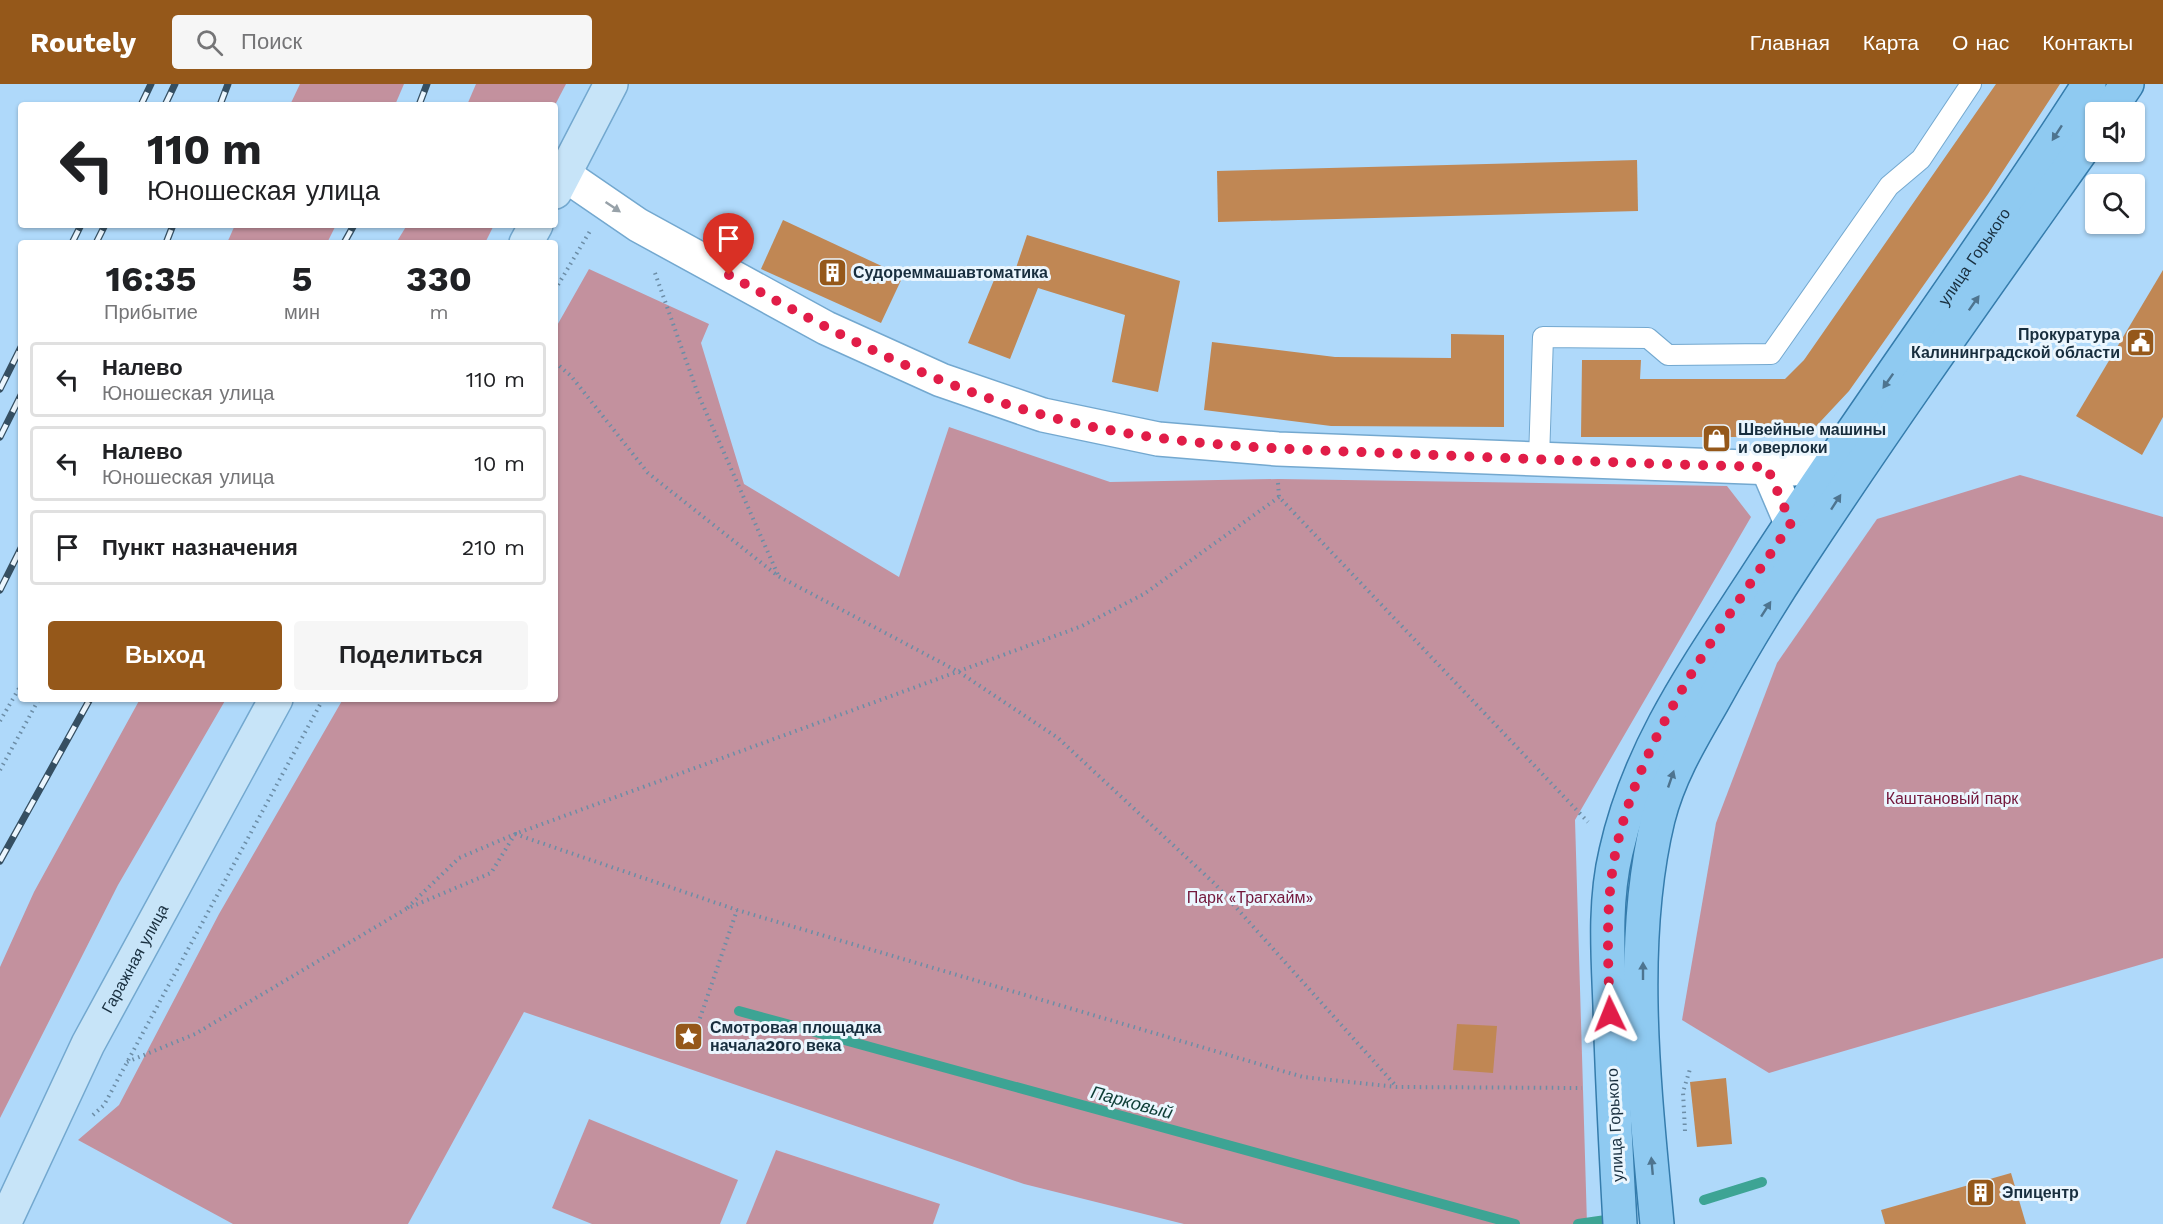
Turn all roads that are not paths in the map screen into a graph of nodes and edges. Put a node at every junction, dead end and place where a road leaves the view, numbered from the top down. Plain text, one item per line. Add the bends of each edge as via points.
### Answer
1 (611, 84) edge
2 (1971, 84) edge
3 (2089, 84) edge
4 (2127, 84) edge
5 (2115, 102) edge
6 (2085, 145) edge
7 (560, 183) edge
8 (1539, 459) junction
9 (1767, 467) junction
10 (1842, 471) junction
11 (1791, 523) junction
12 (274, 702) edge
13 (4, 1224) edge
14 (1620, 1224) edge
15 (1657, 1224) edge

1 - 7 main road
2 - 8 lane via 1921,159 1889,186 1771,354 1668,355 1648,338 1543,337
3 -> 10 main road, улица Горького
4 - 5 main road
10 -> 6 main road, улица Горького
7 -> 8 street via 606,203 638,225 826,328 941,380 1043,415 1158,439 1278,449
8 - 9 street
9 - 10 street
9 - 11 street
10 - 11 main road, улица Горького
15 -> 10 main road, улица Горького via 1643,1075 1643,942 1647,879 1659,819 1673,772
11 - 14 main road, улица Горького via 1668,714 1631,794 1615,855 1607,920
12 - 13 main road, Гаражная улица via 88,1044

